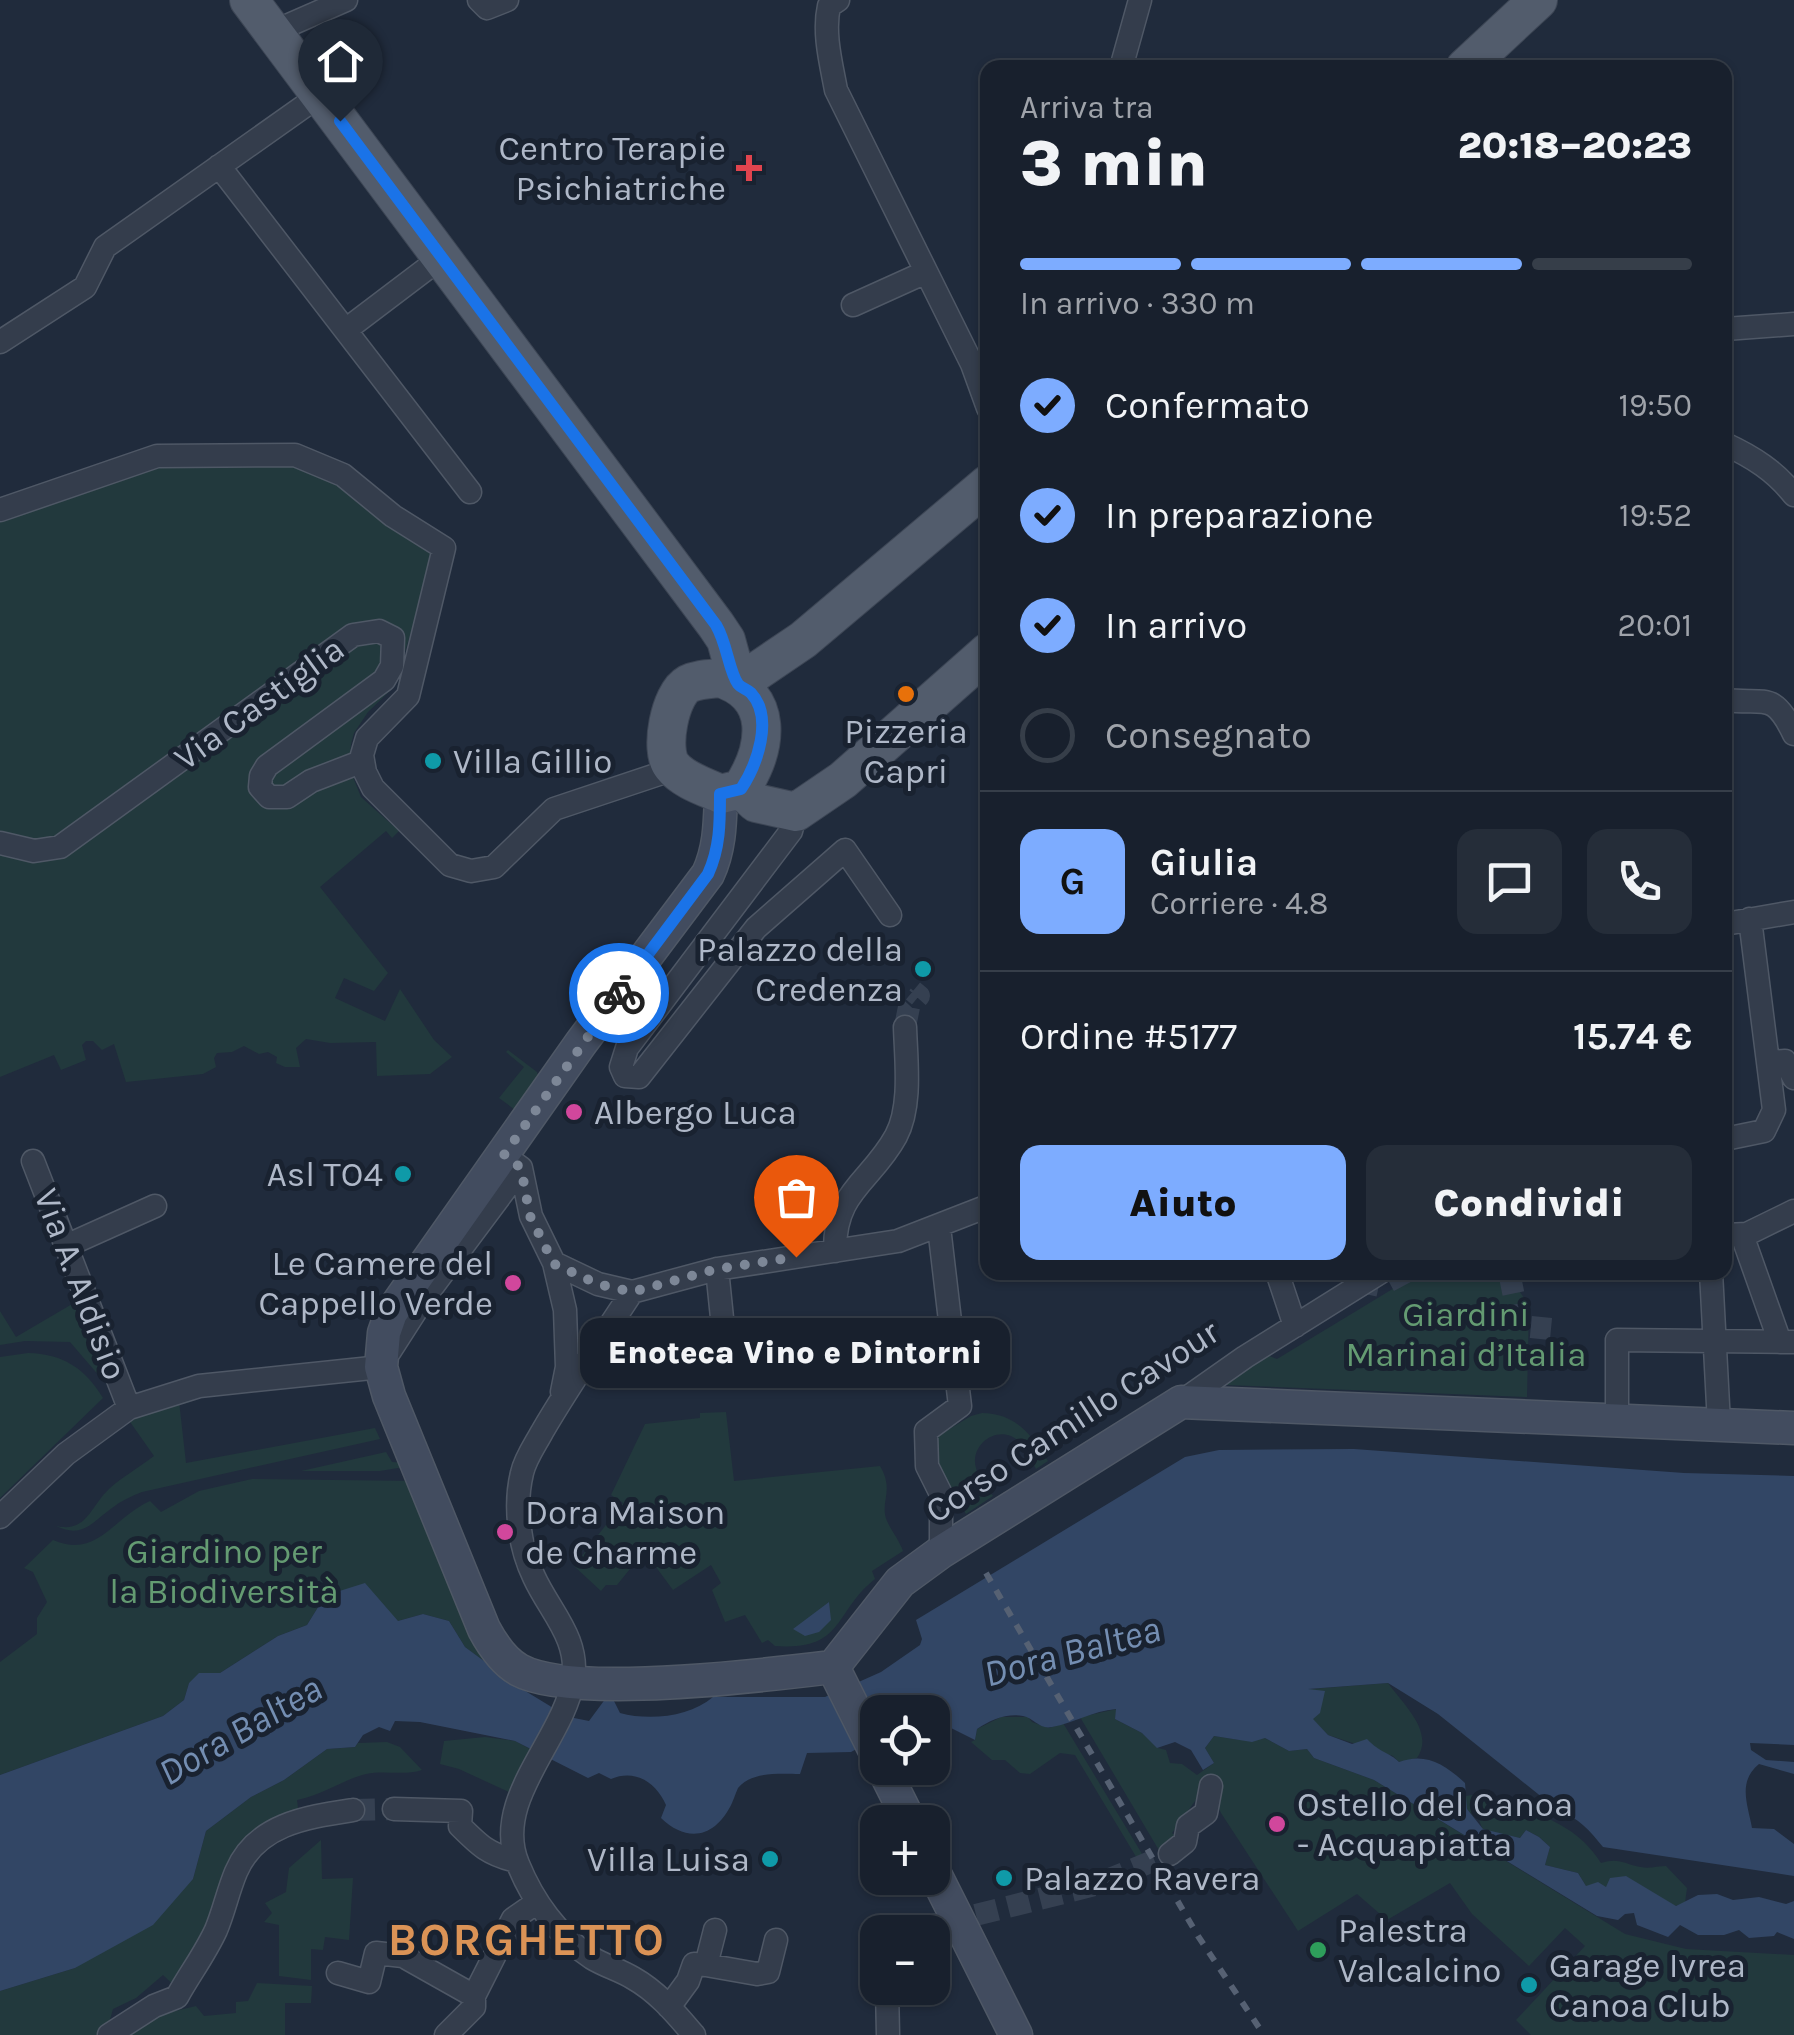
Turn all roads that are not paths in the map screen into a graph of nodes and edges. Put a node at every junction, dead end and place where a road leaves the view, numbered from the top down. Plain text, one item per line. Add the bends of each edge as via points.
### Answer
1 (249, 0) edge
2 (346, 0) edge
3 (480, 0) edge
4 (506, 0) edge
5 (838, 0) edge
6 (1140, 0) edge
7 (1538, 0) edge
8 (273, 32) junction
9 (1123, 60) edge
10 (1474, 60) edge
11 (320, 95) junction
12 (220, 166) junction
13 (442, 257) junction
14 (926, 272) junction
15 (853, 305) dead end
16 (1794, 324) edge
17 (1732, 328) edge
18 (347, 329) junction
19 (0, 342) edge
20 (980, 386) edge
21 (1732, 447) edge
22 (980, 491) edge
23 (470, 492) dead end
24 (1794, 495) edge
25 (0, 510) edge
26 (698, 603) junction
27 (726, 640) junction
28 (777, 654) junction
29 (980, 659) edge
30 (720, 682) junction
31 (1732, 700) edge
32 (1794, 734) edge
33 (363, 762) junction
34 (674, 769) junction
35 (731, 792) junction
36 (796, 812) junction
37 (0, 843) edge
38 (1794, 912) edge
39 (890, 915) dead end
40 (1750, 919) junction
41 (1732, 923) edge
42 (904, 1026) tunnel mouth
43 (1768, 1062) junction
44 (1794, 1078) edge
45 (1732, 1138) edge
46 (33, 1161) dead end
47 (512, 1161) junction
48 (154, 1206) dead end
49 (980, 1210) edge
50 (1794, 1211) edge
51 (939, 1228) junction
52 (1733, 1235) edge
53 (66, 1246) junction
54 (835, 1251) junction
55 (554, 1264) junction
56 (717, 1269) junction
57 (1279, 1280) edge
58 (1368, 1280) edge
59 (1711, 1280) edge
60 (632, 1292) junction
61 (1295, 1326) junction
62 (1714, 1341) junction
63 (1787, 1342) edge
64 (726, 1358) dead end
65 (386, 1359) junction
66 (560, 1400) junction
67 (1181, 1402) junction
68 (130, 1408) junction
69 (1618, 1420) junction
70 (1719, 1424) junction
71 (1794, 1428) edge
72 (0, 1517) edge
73 (941, 1552) junction
74 (837, 1675) junction
75 (570, 1691) junction
76 (860, 1721) edge
77 (1212, 1786) dead end
78 (394, 1809) tunnel mouth
79 (352, 1810) tunnel mouth
80 (1170, 1854) tunnel mouth
81 (516, 1860) junction
82 (946, 1895) edge
83 (536, 1902) junction
84 (715, 1930) dead end
85 (776, 1940) dead end
86 (706, 1965) junction
87 (338, 1973) dead end
88 (474, 1996) junction
89 (887, 2005) edge
90 (669, 2007) junction
91 (109, 2035) edge
92 (446, 2035) edge
93 (694, 2035) edge
94 (888, 2035) edge
95 (1016, 2035) edge

1 - 8 main road
2 - 8 street
3 - 4 street via 487,8
5 - 14 street via 827,14 836,90
6 - 9 street
7 - 10 main road
8 - 11 main road
11 - 12 street
11 - 13 main road
12 - 18 street
12 - 19 street via 105,247 85,286
13 - 18 street
13 - 26 main road
14 - 15 street
14 - 20 street
16 - 17 street
18 - 23 street
21 - 24 street via 1779,476
22 - 28 main road via 803,640
25 - 33 street via 157,456 296,456 343,475 444,548 408,696 367,738
26 - 27 main road
26 - 30 main road
27 - 28 main road via 757,655
27 - 30 main road
28 - 30 main road
29 - 36 main road via 843,780
30 - 34 main road via 686,685 672,705 666,746
30 - 35 main road via 752,694 760,724 756,764
31 - 32 street via 1765,699 1780,706
33 - 34 street via 373,788 450,865 472,871 494,866 554,809
33 - 37 street, Via Castiglia via 311,781 287,798 269,797 260,787 266,766 384,680 394,638 379,631 352,635 60,847 34,851
34 - 35 main road
35 - 36 main road
35 - 47 main road via 708,874 581,1043
36 - 39 street via 791,831 626,1048 624,1076 639,1077 756,928 845,850
38 - 40 street
40 - 41 street
40 - 43 street
42 - 54 street via 899,1129 843,1204
43 - 44 street via 1786,1061
43 - 45 street via 1774,1110 1764,1131
46 - 53 street, Via A. Aldisio
47 - 55 street
47 - 65 main road via 391,1313
48 - 53 street
49 - 51 street
50 - 52 street
51 - 54 street
51 - 73 street via 960,1406 926,1430 926,1466 941,1494
52 - 63 street
53 - 68 street, Via A. Aldisio
54 - 56 street
55 - 60 street
55 - 66 street via 565,1310 567,1367
56 - 60 street
56 - 64 street
57 - 61 street
58 - 61 street, Corso Camillo Cavour
59 - 62 street
60 - 66 street
61 - 67 street, Corso Camillo Cavour
62 - 63 street
62 - 69 street via 1617,1340
62 - 70 street
65 - 68 street, Via A. Aldisio via 199,1386
65 - 75 main road via 396,1413 492,1644 516,1668
66 - 75 street via 528,1457 520,1486 521,1541 535,1581 574,1649
67 - 69 main road
67 - 73 main road, Corso Camillo Cavour
68 - 72 street, Via A. Aldisio via 66,1454
69 - 70 main road
70 - 71 main road
73 - 74 main road, Corso Camillo Cavour via 900,1582
74 - 75 main road
74 - 76 main road
75 - 81 street via 523,1790 513,1828
77 - 80 street via 1206,1813
78 - 81 street via 460,1811 460,1826 477,1844
79 - 91 street via 284,1825 259,1839 237,1868 216,1930 177,1997
81 - 83 street
82 - 95 main road
83 - 88 street via 513,1918
83 - 90 street via 589,1956 633,1977
84 - 86 street
85 - 86 street via 768,1972
86 - 90 street via 694,1964
87 - 88 street via 369,1982 376,1953 403,1956
88 - 92 street via 474,2007
89 - 94 street
90 - 93 street

